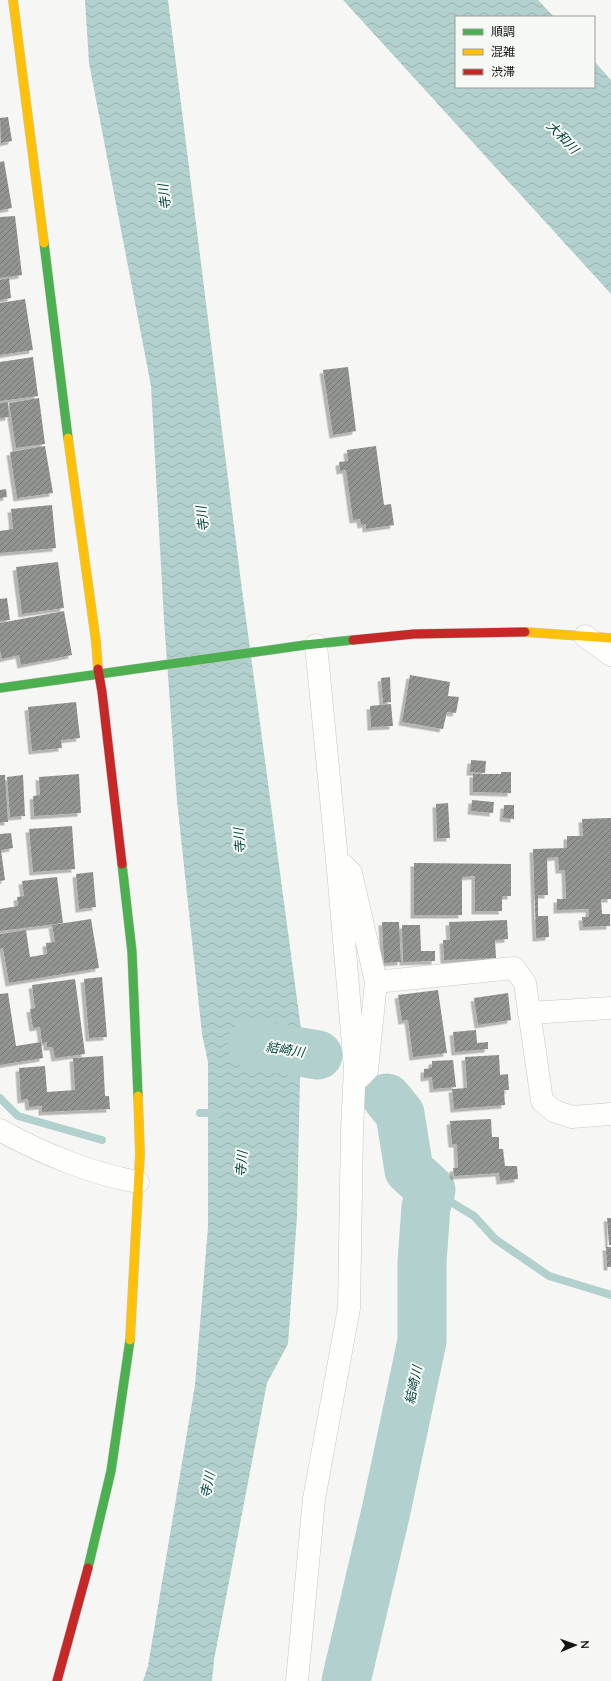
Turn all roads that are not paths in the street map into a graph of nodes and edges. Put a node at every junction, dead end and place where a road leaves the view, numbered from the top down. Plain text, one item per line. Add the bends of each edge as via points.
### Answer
1 (13, 0) edge
2 (585, 636) junction
3 (611, 638) edge
4 (310, 645) junction
5 (611, 655) edge
6 (98, 675) junction
7 (0, 688) edge
8 (337, 858) junction
9 (376, 982) junction
10 (611, 1008) edge
11 (529, 1013) junction
12 (355, 1082) junction
13 (611, 1114) edge
14 (0, 1130) edge
15 (138, 1182) junction
16 (57, 1681) edge
17 (297, 1681) edge

1 - 6 street via 96,642
2 - 3 street
2 - 4 street via 524,632 414,634
2 - 5 street
4 - 6 street
4 - 8 street
6 - 7 street
6 - 15 street via 132,952 140,1154
8 - 9 street via 352,873
8 - 12 street
9 - 11 street via 514,968 525,983
9 - 12 street via 367,1070
10 - 11 street
11 - 13 street via 542,1101 554,1112 572,1117
12 - 17 street via 349,1308 314,1499
14 - 15 street via 29,1146 114,1178
15 - 16 street via 129,1351 111,1471 92,1553

